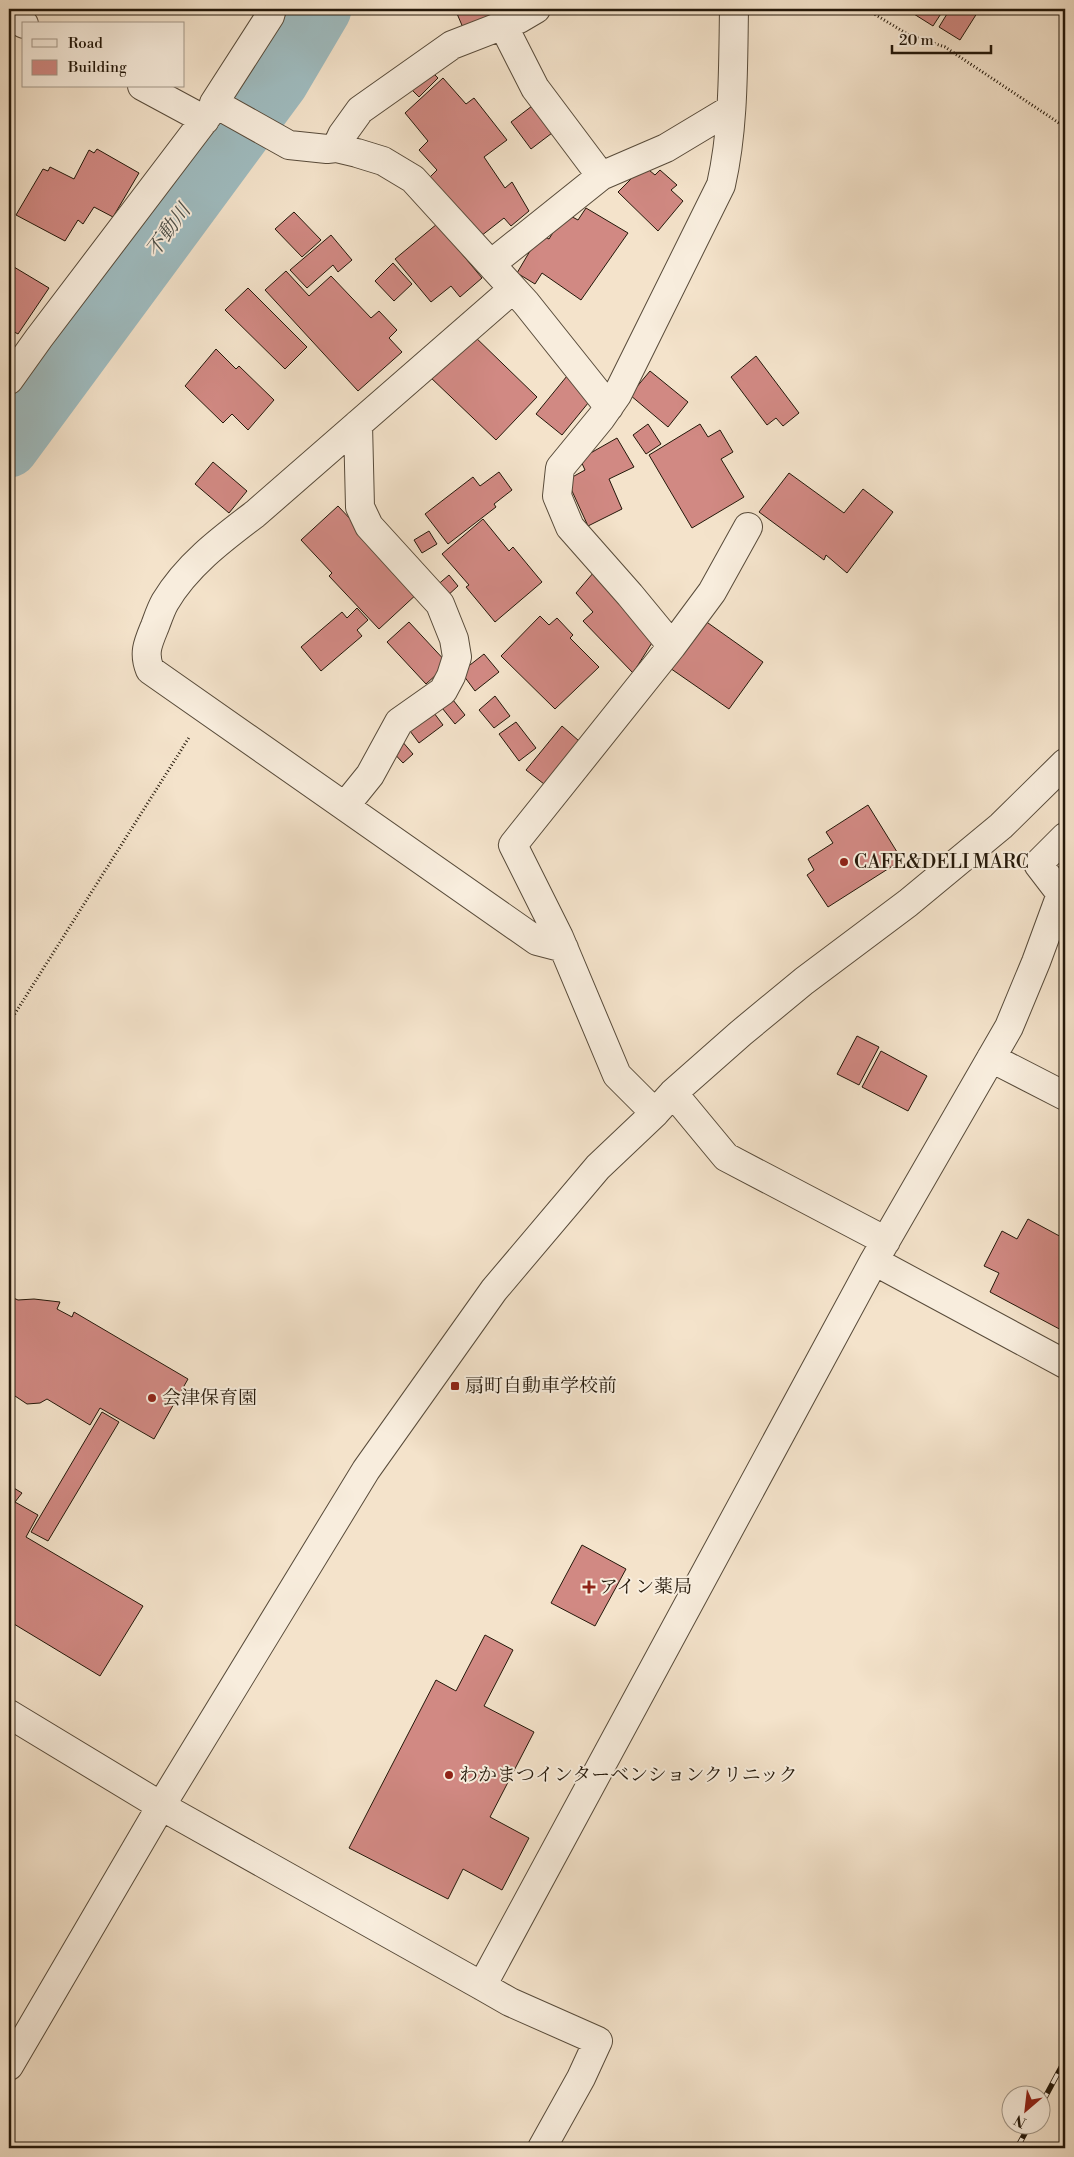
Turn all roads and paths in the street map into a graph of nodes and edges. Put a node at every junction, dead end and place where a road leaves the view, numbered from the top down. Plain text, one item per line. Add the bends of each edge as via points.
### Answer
1 (272, 9) edge
2 (536, 9) edge
3 (734, 9) edge
4 (866, 9) edge
5 (9, 16) edge
6 (22, 23) edge
7 (503, 25) junction
8 (148, 88) edge
9 (731, 109) junction
10 (218, 112) junction
11 (1065, 127) edge
12 (336, 148) junction
13 (601, 176) junction
14 (491, 264) junction
15 (513, 289) junction
16 (9, 380) edge
17 (609, 407) junction
18 (358, 424) junction
19 (748, 527) dead end
20 (672, 646) junction
21 (206, 710) junction
22 (1065, 763) edge
23 (345, 806) junction
24 (1065, 837) edge
25 (1063, 891) edge
26 (564, 948) junction
27 (9, 1023) edge
28 (991, 1058) junction
29 (673, 1093) junction
30 (1065, 1096) edge
31 (655, 1113) junction
32 (880, 1251) junction
33 (1065, 1364) edge
34 (9, 1714) edge
35 (161, 1806) junction
36 (482, 1986) junction
37 (9, 2066) edge
38 (542, 2148) edge

1 - 10 street
2 - 7 street
3 - 9 street
4 - 11 path via 909,35 945,47
5 - 6 street
7 - 12 street via 452,46 360,110
7 - 13 street via 535,88
8 - 10 street
9 - 13 street via 666,148
9 - 17 street via 726,163 720,185
10 - 12 street via 289,144
10 - 16 street
12 - 14 street via 383,161 413,179
13 - 14 street
14 - 15 street
15 - 17 street
15 - 18 street
17 - 20 street via 560,468 558,496 570,528
18 - 21 street via 255,514 213,546 165,602 150,637 145,659 150,670
18 - 23 street via 360,507 369,526 440,604 454,638 457,657 443,692 399,722 370,774
19 - 20 street via 712,592
20 - 26 street via 514,845
21 - 23 street
21 - 27 path
22 - 29 street via 1001,826 908,903 804,981
23 - 26 street via 537,941
24 - 25 street via 1038,864
25 - 28 street via 1012,1019
26 - 31 street via 617,1075
28 - 30 street
28 - 32 street
29 - 31 street
29 - 32 street via 726,1157
31 - 35 street via 598,1167 494,1290 451,1348 366,1470
32 - 33 street
32 - 36 street
34 - 35 street
35 - 36 street
35 - 37 street
36 - 38 street via 598,2041

